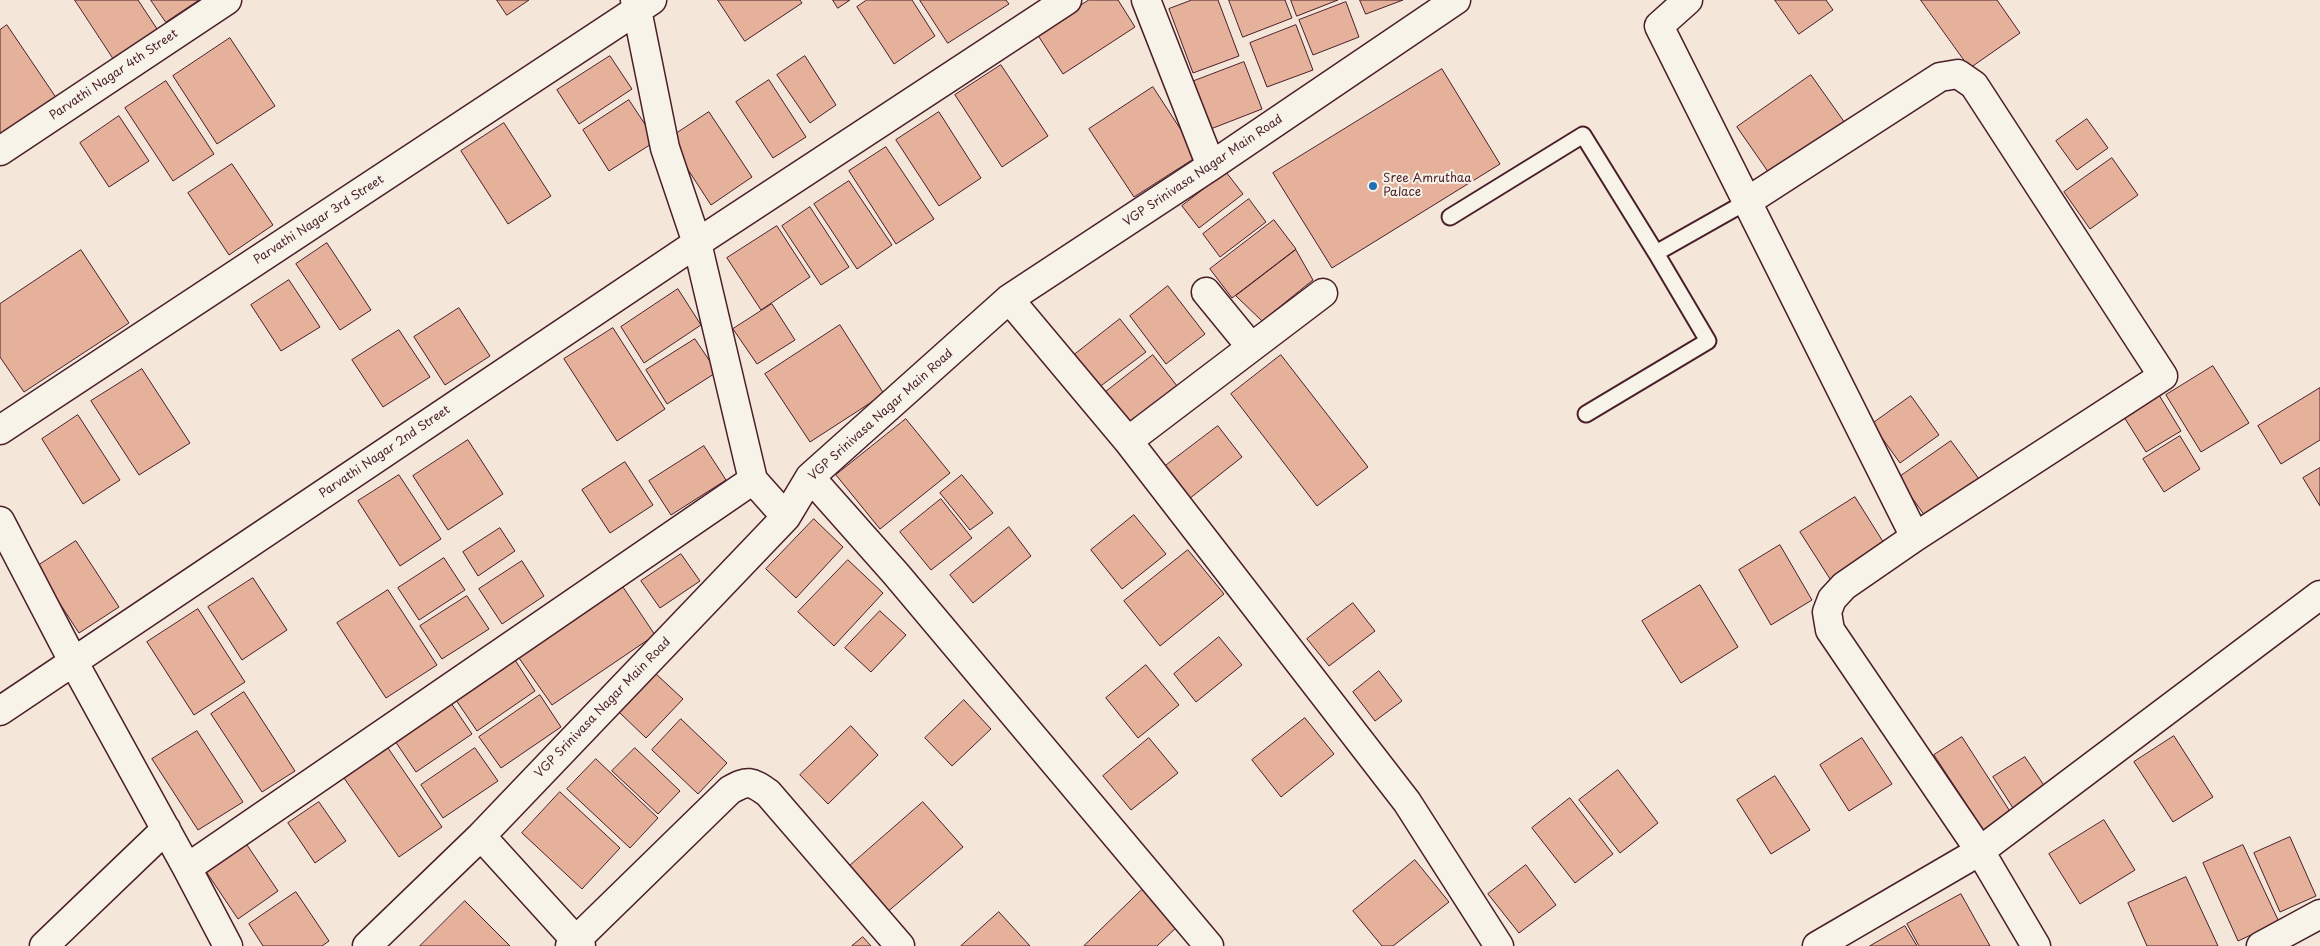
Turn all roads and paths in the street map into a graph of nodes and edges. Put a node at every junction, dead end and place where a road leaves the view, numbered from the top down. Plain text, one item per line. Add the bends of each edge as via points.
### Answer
1 (227, 0) edge
2 (1067, 0) edge
3 (1146, 0) edge
4 (1456, 0) edge
5 (1688, 0) edge
6 (642, 3) edge
7 (0, 151) edge
8 (1211, 166) junction
9 (1748, 201) junction
10 (1450, 217) dead end
11 (697, 243) junction
12 (1656, 253) junction
13 (1206, 292) dead end
14 (1323, 293) dead end
15 (1009, 299) junction
16 (1251, 347) junction
17 (1586, 414) dead end
18 (0, 430) edge
19 (1128, 441) junction
20 (810, 477) junction
21 (752, 480) junction
22 (786, 517) junction
23 (0, 520) edge
24 (1915, 537) junction
25 (2320, 595) edge
26 (73, 662) junction
27 (0, 711) edge
28 (166, 829) junction
29 (481, 836) junction
30 (1980, 851) junction
31 (187, 868) junction
32 (2320, 914) edge
33 (575, 944) edge
34 (44, 946) edge
35 (228, 946) edge
36 (367, 946) edge
37 (900, 946) edge
38 (1209, 946) edge
39 (1499, 946) edge
40 (1817, 946) edge
41 (2036, 946) edge
42 (2261, 946) edge

1 - 7 street, Parvathi Nagar 4th Street
2 - 11 street, Parvathi Nagar 2nd Street
3 - 8 street
4 - 8 street, VGP Srinivasa Nagar Main Road
5 - 9 street via 1659,26
6 - 11 street via 665,148
6 - 18 street, Parvathi Nagar 3rd Street
8 - 15 street, VGP Srinivasa Nagar Main Road
9 - 12 lane
9 - 24 street
9 - 24 street via 1940,77 1958,74 1974,85 2163,376
10 - 12 lane via 1583,135
11 - 21 street
11 - 26 street, Parvathi Nagar 2nd Street
12 - 17 lane via 1708,341
13 - 16 street
14 - 16 street
15 - 19 street
15 - 20 street, VGP Srinivasa Nagar Main Road
16 - 19 street
19 - 39 street via 1407,802
20 - 22 street, VGP Srinivasa Nagar Main Road
20 - 38 street via 896,574
21 - 22 street
21 - 31 street
22 - 29 street, VGP Srinivasa Nagar Main Road
23 - 26 street
24 - 30 street via 1844,586 1832,599 1827,612 1830,630
25 - 30 street
26 - 27 street, Parvathi Nagar 2nd Street
26 - 28 street
28 - 31 street
28 - 34 street
29 - 33 street
29 - 36 street, VGP Srinivasa Nagar Main Road
30 - 40 street
30 - 41 street
31 - 35 street
32 - 42 street
33 - 37 street via 730,790 744,782 755,784 768,793

